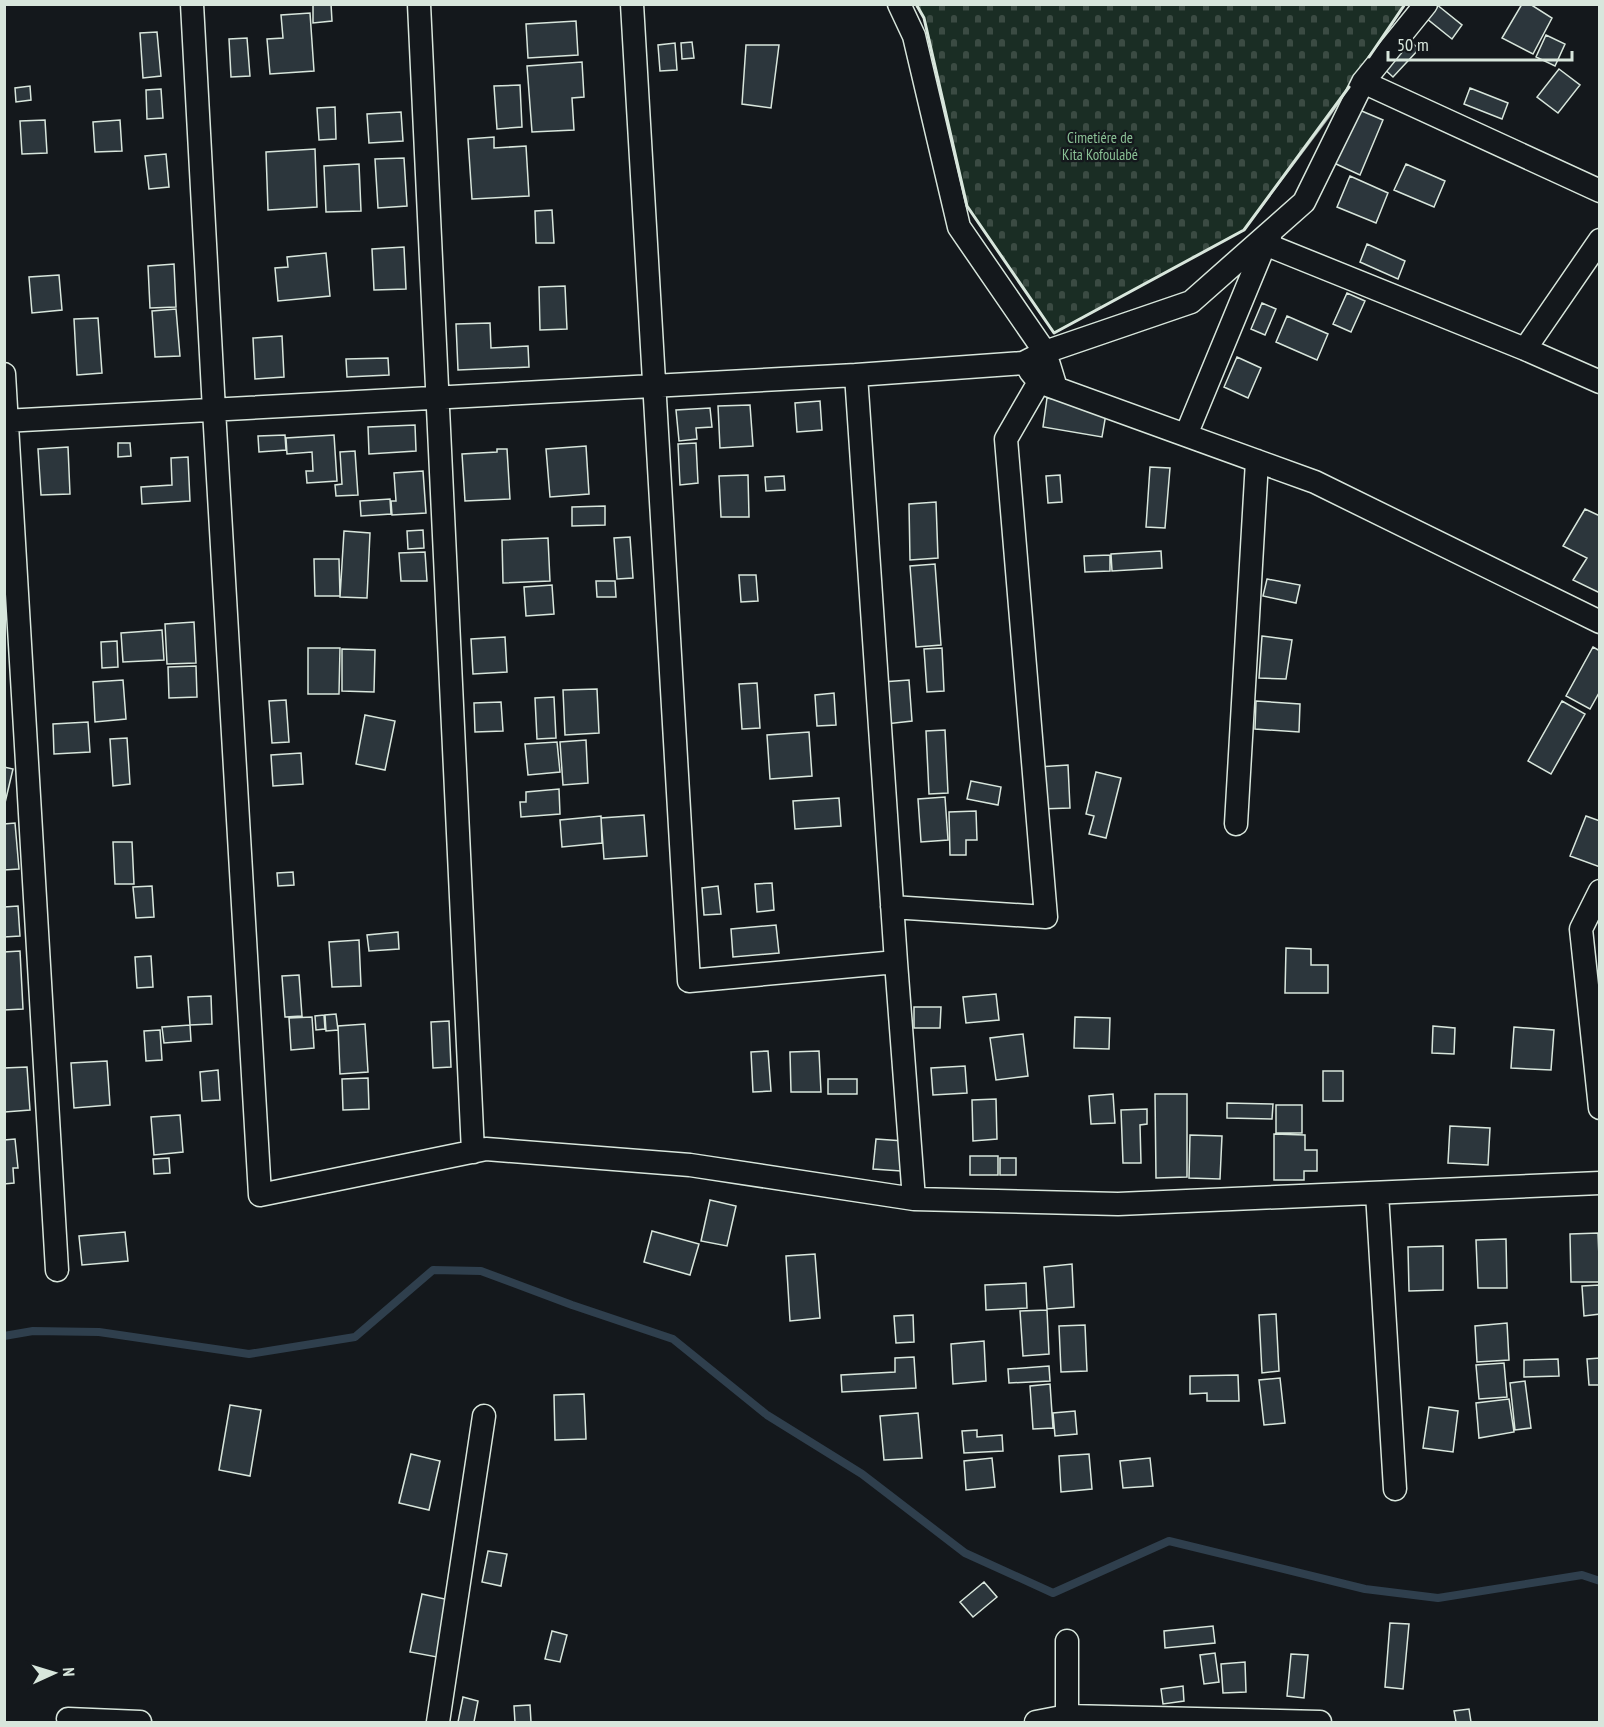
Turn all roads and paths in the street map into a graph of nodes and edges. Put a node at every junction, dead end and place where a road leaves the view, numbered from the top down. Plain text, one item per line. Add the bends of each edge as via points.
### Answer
1 (192, 4) edge
2 (419, 4) edge
3 (633, 4) edge
4 (899, 4) edge
5 (1426, 4) edge
6 (1364, 82) junction
7 (1599, 191) edge
8 (1304, 202) junction
9 (1599, 240) edge
10 (1265, 244) junction
11 (1525, 349) junction
12 (1045, 352) junction
13 (1023, 363) junction
14 (4, 374) edge
15 (856, 375) junction
16 (1599, 382) edge
17 (1047, 385) junction
18 (655, 386) junction
19 (438, 398) junction
20 (214, 410) junction
21 (6, 421) edge
22 (1186, 435) junction
23 (1257, 461) junction
24 (1599, 622) edge
25 (1236, 824) dead end
26 (1599, 891) edge
27 (892, 907) junction
28 (896, 962) junction
29 (1599, 1108) edge
30 (473, 1152) junction
31 (1599, 1183) edge
32 (1377, 1193) junction
33 (914, 1199) junction
34 (57, 1270) dead end
35 (484, 1416) dead end
36 (1395, 1490) dead end
37 (1066, 1641) dead end
38 (1067, 1716) junction
39 (68, 1719) dead end
40 (140, 1722) edge
41 (438, 1722) edge
42 (1036, 1722) edge
43 (1320, 1722) edge

1 - 20 street
2 - 19 street
3 - 18 street
4 - 12 street via 914,36 959,227
5 - 6 street
6 - 7 street
6 - 8 street
8 - 10 street
8 - 12 street via 1191,302
9 - 11 street
10 - 11 street
10 - 22 street
11 - 16 street
12 - 13 street
12 - 17 street
13 - 15 street
13 - 17 street
14 - 21 street
15 - 18 street
15 - 27 street
17 - 22 street
17 - 27 street via 1006,439 1046,917
18 - 19 street
18 - 28 street via 689,981
19 - 20 street
19 - 30 street
20 - 21 street
20 - 30 street via 260,1195
21 - 34 street
22 - 23 street
23 - 24 street via 1315,482
23 - 25 street
26 - 29 street via 1581,929
27 - 28 street
28 - 33 street
30 - 33 street via 486,1149 690,1165
31 - 32 street
32 - 33 street via 1118,1204
32 - 36 street
35 - 41 street
37 - 38 street
38 - 42 street
38 - 43 street
39 - 40 street

